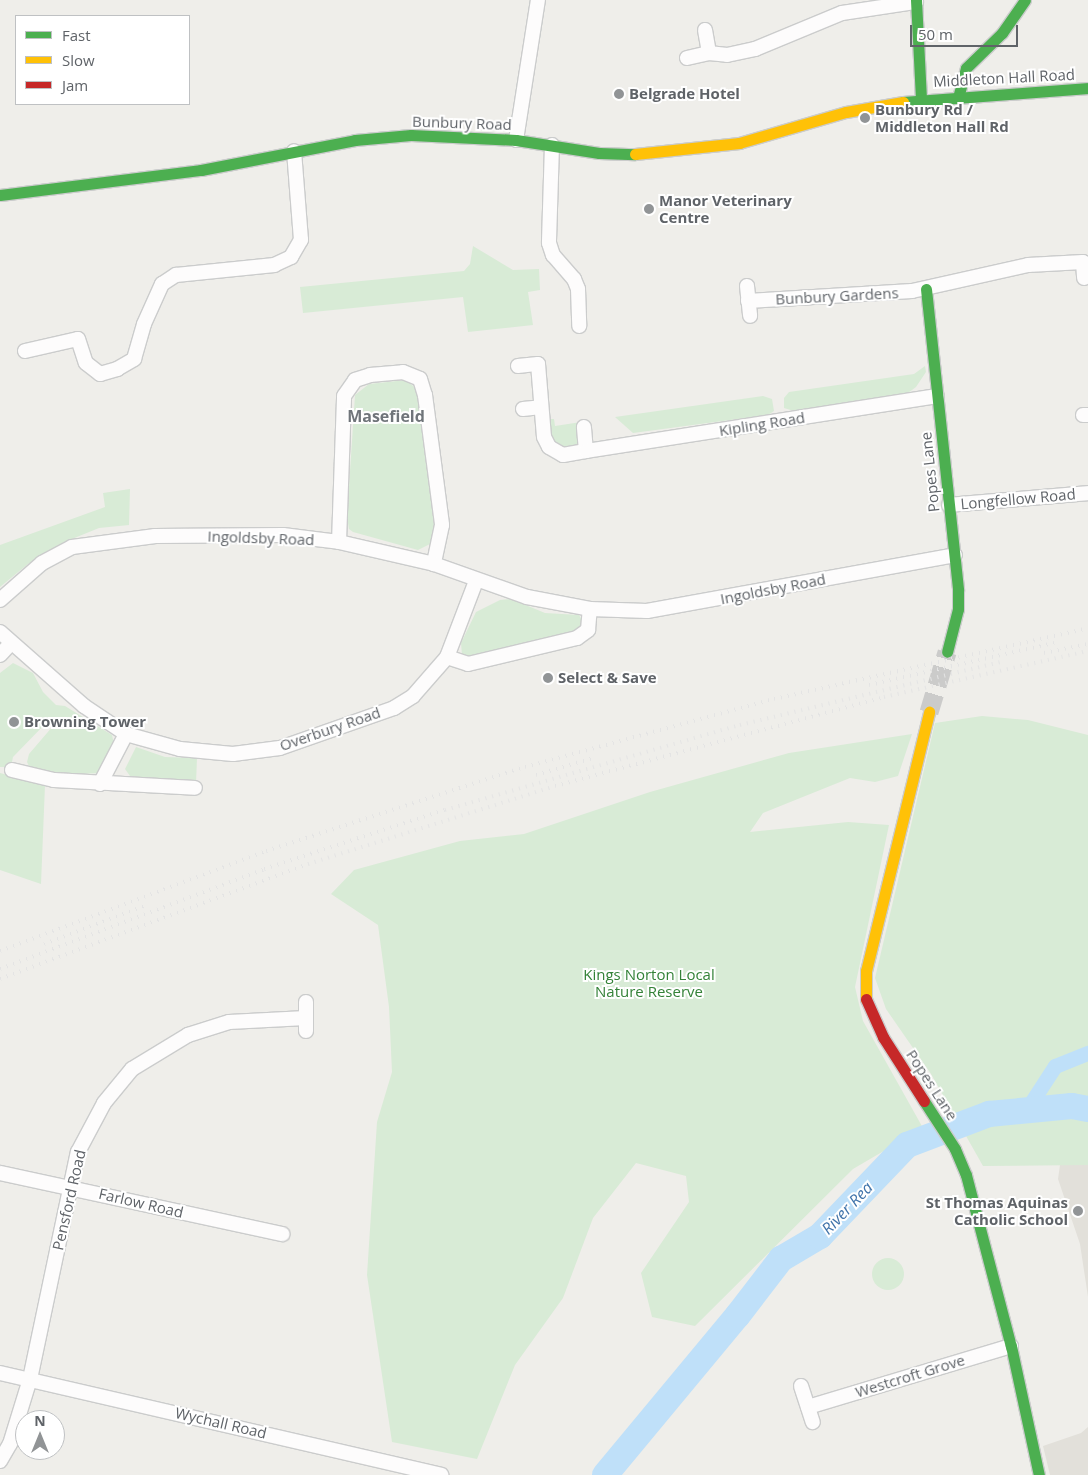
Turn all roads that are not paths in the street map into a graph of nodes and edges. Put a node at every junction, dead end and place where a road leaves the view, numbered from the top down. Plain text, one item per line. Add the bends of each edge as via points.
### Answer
1 (538, 0) edge
2 (1025, 0) edge
3 (916, 1) edge
4 (705, 30) dead end
5 (709, 53) junction
6 (687, 58) dead end
7 (1088, 88) edge
8 (959, 94) junction
9 (921, 98) junction
10 (516, 140) junction
11 (552, 145) junction
12 (294, 151) junction
13 (0, 195) edge
14 (1084, 278) dead end
15 (747, 286) dead end
16 (926, 289) junction
17 (748, 300) junction
18 (750, 316) dead end
19 (579, 326) dead end
20 (25, 352) dead end
21 (518, 366) dead end
22 (937, 396) junction
23 (541, 407) junction
24 (524, 409) dead end
25 (584, 427) dead end
26 (586, 451) junction
27 (1088, 493) edge
28 (949, 506) junction
29 (339, 542) junction
30 (955, 555) junction
31 (434, 564) junction
32 (476, 580) junction
33 (0, 600) edge
34 (590, 609) junction
35 (0, 632) edge
36 (11, 643) junction
37 (947, 652) tunnel mouth
38 (0, 655) edge
39 (447, 656) junction
40 (930, 712) tunnel mouth
41 (126, 734) junction
42 (12, 770) dead end
43 (100, 784) junction
44 (195, 788) dead end
45 (306, 1002) dead end
46 (0, 1173) edge
47 (72, 1187) junction
48 (282, 1234) dead end
49 (1011, 1346) junction
50 (0, 1373) edge
51 (30, 1379) junction
52 (801, 1386) dead end
53 (808, 1407) junction
54 (813, 1422) dead end
55 (0, 1461) edge
56 (441, 1475) edge
57 (1039, 1475) edge

1 - 10 street
2 - 8 street via 1002,33 966,68
3 - 5 street via 842,13 755,49 727,54
3 - 9 street
4 - 5 street
5 - 6 street
7 - 8 street, Middleton Hall Road
8 - 9 street, Middleton Hall Road
9 - 11 street, Bunbury Road via 846,112 739,144 682,152 648,155 599,153
10 - 11 street, Bunbury Road
10 - 12 street, Bunbury Road via 411,135
11 - 19 street via 549,243 552,255 574,279 578,289
12 - 13 street, Bunbury Road via 201,170
12 - 20 street via 301,240 291,257 274,265 176,276 162,284 144,324 134,359 117,369 100,374 86,363 78,339
14 - 16 street, Bunbury Gardens via 1083,262 1028,265
15 - 17 street
16 - 17 street, Bunbury Gardens
16 - 22 street, Popes Lane
17 - 18 street
21 - 23 street, Kipling Road via 538,364
22 - 26 street, Kipling Road
22 - 28 street, Popes Lane
23 - 24 street
23 - 26 street, Kipling Road via 544,437 549,447 563,455
25 - 26 street
27 - 28 street, Longfellow Road
28 - 30 street, Popes Lane
29 - 31 street, Ingoldsby Road
29 - 31 street via 344,396 355,380 403,372 420,379 425,395 442,525
29 - 33 street, Ingoldsby Road via 266,535 155,536 95,542 72,547 42,563
30 - 34 street, Ingoldsby Road via 647,611
30 - 37 street, Popes Lane via 958,609
31 - 32 street, Ingoldsby Road
32 - 34 street, Ingoldsby Road via 527,597
32 - 39 street, Overbury Road
34 - 39 street via 588,630 577,638 468,664
35 - 36 street, Overbury Road
36 - 38 street
36 - 41 street, Overbury Road via 84,706
39 - 41 street, Overbury Road via 413,696 394,708 280,748 232,754 180,749
40 - 49 street, Popes Lane via 864,988 871,1017 930,1107 962,1164
41 - 43 street
42 - 43 street via 54,780
43 - 44 street
45 - 47 street, Pensford Road via 306,1024 229,1022 188,1035 132,1070 92,1121 78,1152
46 - 47 street, Farlow Road
47 - 48 street, Farlow Road
47 - 51 street, Pensford Road
49 - 53 street, Westcroft Grove
49 - 57 street, Popes Lane
50 - 51 street, Wychall Road
51 - 55 street, Pensford Road via 10,1444
51 - 56 street, Wychall Road
52 - 53 street
53 - 54 street

